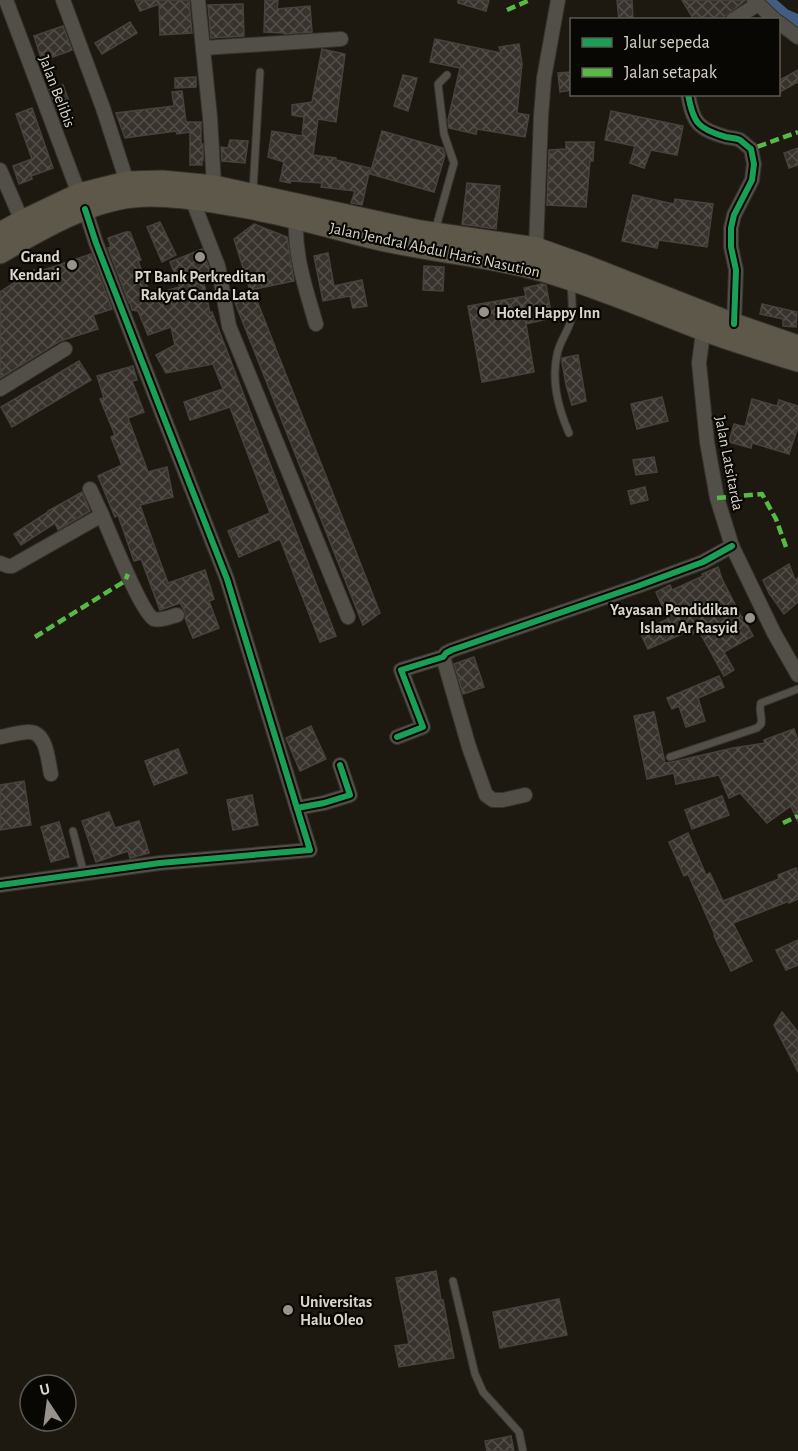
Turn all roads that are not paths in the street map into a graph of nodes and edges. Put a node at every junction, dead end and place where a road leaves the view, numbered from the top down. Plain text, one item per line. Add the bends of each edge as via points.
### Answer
1 (63, 0) edge
2 (198, 0) edge
3 (558, 0) edge
4 (756, 2) edge
5 (5, 6) edge
6 (736, 18) edge
7 (774, 18) edge
8 (780, 23) edge
9 (798, 37) edge
10 (341, 39) dead end
11 (203, 48) junction
12 (260, 72) dead end
13 (447, 75) dead end
14 (688, 96) edge
15 (0, 170) edge
16 (127, 182) junction
17 (214, 186) junction
18 (252, 193) junction
19 (192, 199) junction
20 (82, 202) junction
21 (296, 219) junction
22 (22, 221) junction
23 (434, 233) junction
24 (0, 234) edge
25 (536, 248) junction
26 (0, 253) edge
27 (570, 279) junction
28 (704, 322) junction
29 (316, 324) dead end
30 (734, 324) junction
31 (798, 346) edge
32 (66, 349) dead end
33 (798, 361) edge
34 (0, 389) edge
35 (569, 434) dead end
36 (90, 489) dead end
37 (102, 515) junction
38 (732, 546) junction
39 (0, 563) edge
40 (177, 615) dead end
41 (348, 617) dead end
42 (443, 657) junction
43 (798, 675) edge
44 (798, 689) edge
45 (0, 737) edge
46 (397, 737) dead end
47 (670, 757) dead end
48 (340, 765) dead end
49 (51, 774) dead end
50 (525, 795) dead end
51 (297, 808) junction
52 (74, 831) dead end
53 (84, 874) junction
54 (0, 885) edge
55 (453, 1281) dead end
56 (523, 1451) edge

1 - 16 street
2 - 11 street
3 - 25 street via 544,78
4 - 6 street
4 - 7 street
5 - 20 street, Jalan Belibis
8 - 9 street
10 - 11 street
11 - 17 street
12 - 18 lane
13 - 23 lane via 438,84 444,134 454,163
14 - 30 street via 698,124 738,139 751,149 752,180 731,228 736,270
15 - 22 street
16 - 17 highway, Jalan Jendral Abdul Haris Nasution
16 - 20 highway, Jalan Jendral Abdul Haris Nasution
17 - 18 highway, Jalan Jendral Abdul Haris Nasution
18 - 23 highway, Jalan Jendral Abdul Haris Nasution
19 - 20 highway, Jalan Jendral Abdul Haris Nasution via 159,196
19 - 21 highway, Jalan Jendral Abdul Haris Nasution
19 - 41 street via 218,266 229,326
20 - 22 highway, Jalan Jendral Abdul Haris Nasution
20 - 26 highway, Jalan Jendral Abdul Haris Nasution
20 - 51 street, Jalan Belibis via 227,579
21 - 27 highway, Jalan Jendral Abdul Haris Nasution via 410,247 509,262
21 - 29 street via 301,270
22 - 24 highway, Jalan Jendral Abdul Haris Nasution
23 - 25 highway, Jalan Jendral Abdul Haris Nasution
25 - 28 highway, Jalan Jendral Abdul Haris Nasution via 594,269
27 - 28 highway, Jalan Jendral Abdul Haris Nasution
27 - 35 lane via 571,320 558,349 554,378 555,394
28 - 30 highway, Jalan Jendral Abdul Haris Nasution
28 - 33 highway, Jalan Jendral Abdul Haris Nasution via 737,342
28 - 38 street, Jalan Latsitarda via 699,363 707,442 717,498
30 - 31 highway, Jalan Jendral Abdul Haris Nasution
32 - 34 street
36 - 37 street
37 - 39 street via 12,566
37 - 40 street via 152,618
38 - 42 street via 703,562 452,650
38 - 43 street, Jalan Latsitarda
42 - 46 street via 401,670 423,728
42 - 50 street via 486,795 494,800
44 - 47 lane via 760,703 762,721 757,728
45 - 49 street via 31,732 40,736
48 - 51 street via 350,795
51 - 53 street, Jalan Belibis via 310,850
52 - 53 lane
53 - 54 street
55 - 56 lane via 475,1374 483,1392 519,1432

